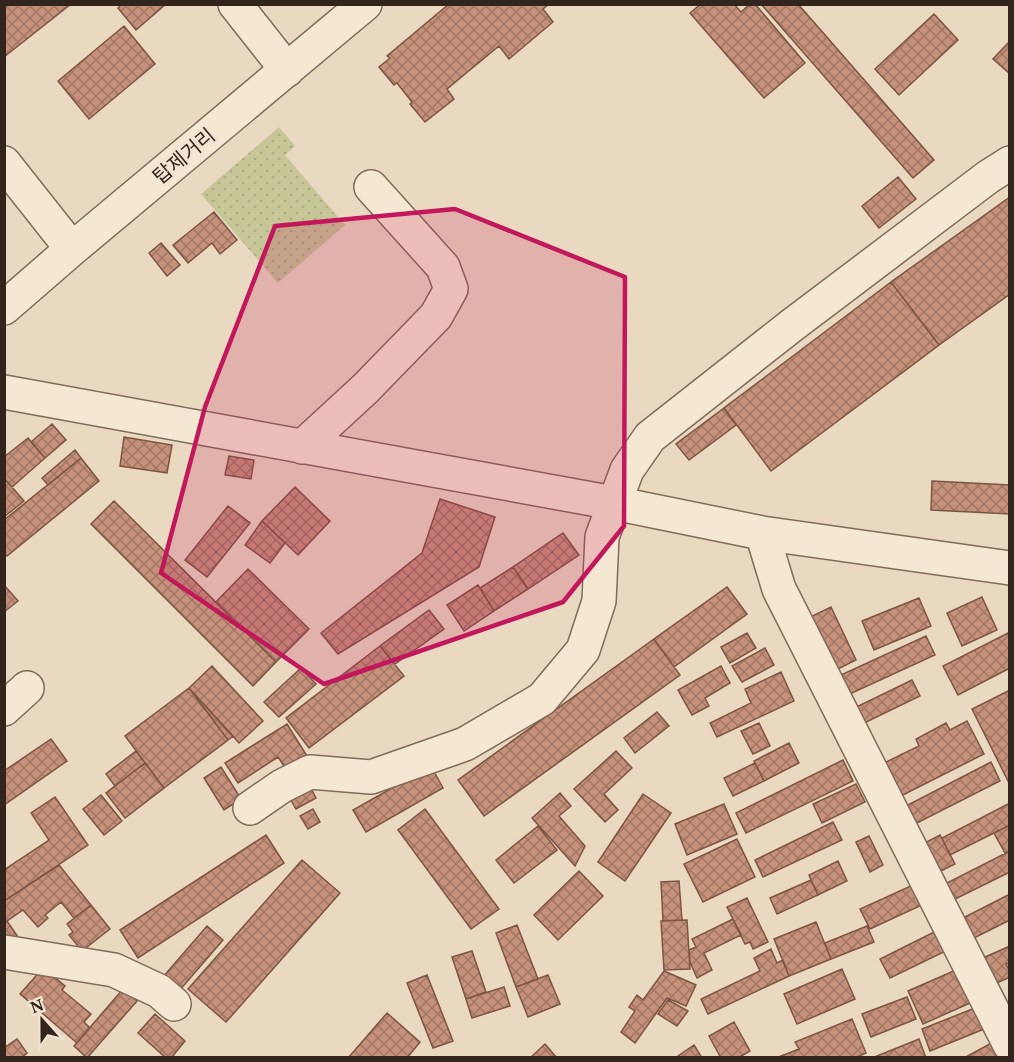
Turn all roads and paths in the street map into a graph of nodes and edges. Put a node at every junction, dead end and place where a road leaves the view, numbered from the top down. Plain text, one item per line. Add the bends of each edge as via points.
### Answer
1 (235, 4) edge
2 (365, 4) edge
3 (288, 70) junction
4 (4, 163) edge
5 (1010, 163) edge
6 (371, 186) dead end
7 (72, 249) junction
8 (4, 308) edge
9 (4, 392) edge
10 (302, 447) junction
11 (614, 503) junction
12 (762, 533) junction
13 (1010, 568) edge
14 (250, 808) dead end
15 (4, 952) edge
16 (174, 1004) dead end
17 (1010, 1044) edge

1 - 3 street
2 - 3 street, 탑제거리
3 - 7 street, 탑제거리
4 - 7 street
5 - 11 street via 650,438 627,470
6 - 10 street via 443,267 450,289 436,316
7 - 8 street, 탑제거리
9 - 10 street
10 - 11 street
11 - 12 street
11 - 14 street via 602,537 599,601 583,650 542,699 465,744 371,777 310,772
12 - 13 street
12 - 17 street via 779,589
15 - 16 street via 114,970 159,991

